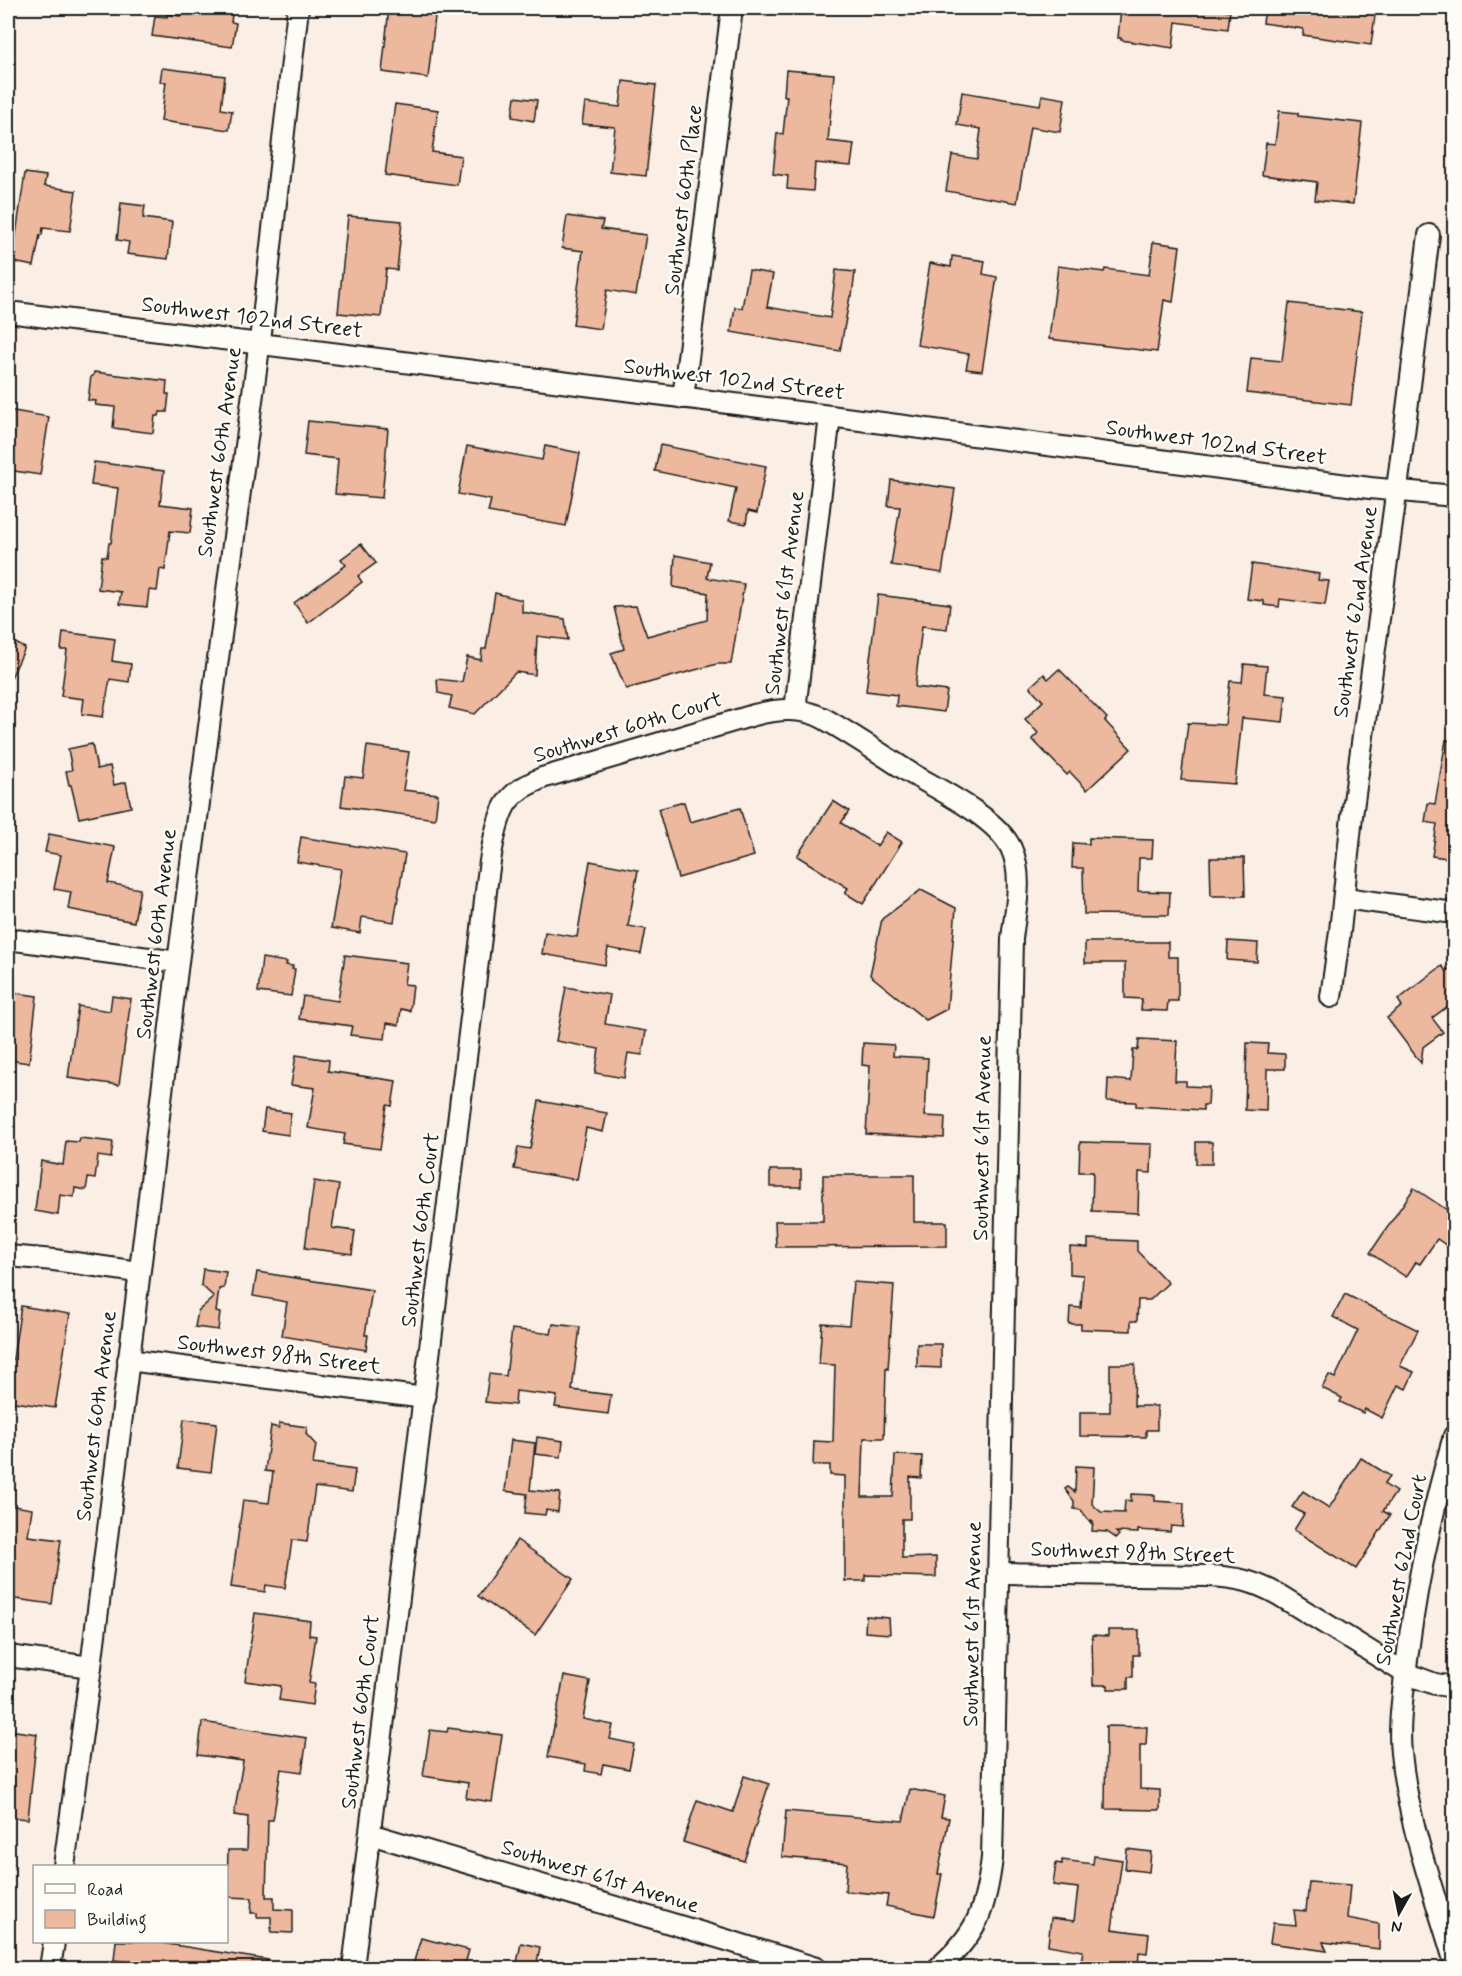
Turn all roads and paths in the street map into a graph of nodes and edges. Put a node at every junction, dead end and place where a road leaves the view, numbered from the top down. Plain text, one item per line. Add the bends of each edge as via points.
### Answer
1 (298, 8) edge
2 (732, 8) edge
3 (1429, 235) dead end
4 (8, 312) edge
5 (259, 343) junction
6 (683, 398) junction
7 (830, 416) junction
8 (1396, 491) junction
9 (1455, 496) edge
10 (795, 710) junction
11 (1344, 898) junction
12 (1455, 913) edge
13 (8, 939) edge
14 (178, 962) junction
15 (1331, 997) dead end
16 (8, 1256) edge
17 (138, 1272) junction
18 (128, 1360) junction
19 (425, 1398) junction
20 (1455, 1436) edge
21 (999, 1573) junction
22 (8, 1656) edge
23 (91, 1667) junction
24 (1405, 1672) junction
25 (1455, 1687) edge
26 (370, 1834) junction
27 (64, 1865) edge
28 (54, 1943) edge
29 (1455, 1960) edge
30 (50, 1968) edge
31 (353, 1968) edge
32 (816, 1968) edge
33 (938, 1968) edge

1 - 5 street, Southwest 60th Avenue
2 - 6 street, Southwest 60th Place
3 - 8 street, Southwest 62nd Avenue
4 - 5 street, Southwest 102nd Street
5 - 6 street, Southwest 102nd Street
5 - 14 street, Southwest 60th Avenue
6 - 7 street, Southwest 102nd Street
7 - 8 street, Southwest 102nd Street
7 - 10 street, Southwest 61st Avenue
8 - 9 street, Southwest 102nd Street
8 - 11 street, Southwest 62nd Avenue
10 - 19 street, Southwest 60th Court via 754,715 542,778 516,792 507,802 491,861
10 - 21 street, Southwest 61st Avenue via 823,718 957,800 996,828 1011,848 1014,860 1017,895 1012,939
11 - 12 street
11 - 15 street, Southwest 62nd Avenue
13 - 14 street
14 - 17 street, Southwest 60th Avenue
16 - 17 street
17 - 18 street, Southwest 60th Avenue
18 - 19 street, Southwest 98th Street
18 - 23 street, Southwest 60th Avenue
19 - 26 street, Southwest 60th Court
20 - 24 street, Southwest 62nd Court via 1422,1568
21 - 24 street, Southwest 98th Street via 1248,1580 1279,1594
21 - 33 street, Southwest 61st Avenue via 989,1882 975,1926
22 - 23 street
23 - 27 street, Southwest 60th Avenue
24 - 25 street, Southwest 98th Street
24 - 29 street, Southwest 62nd Court via 1400,1743 1408,1798
26 - 31 street, Southwest 60th Court
26 - 32 street, Southwest 61st Avenue
28 - 30 street

